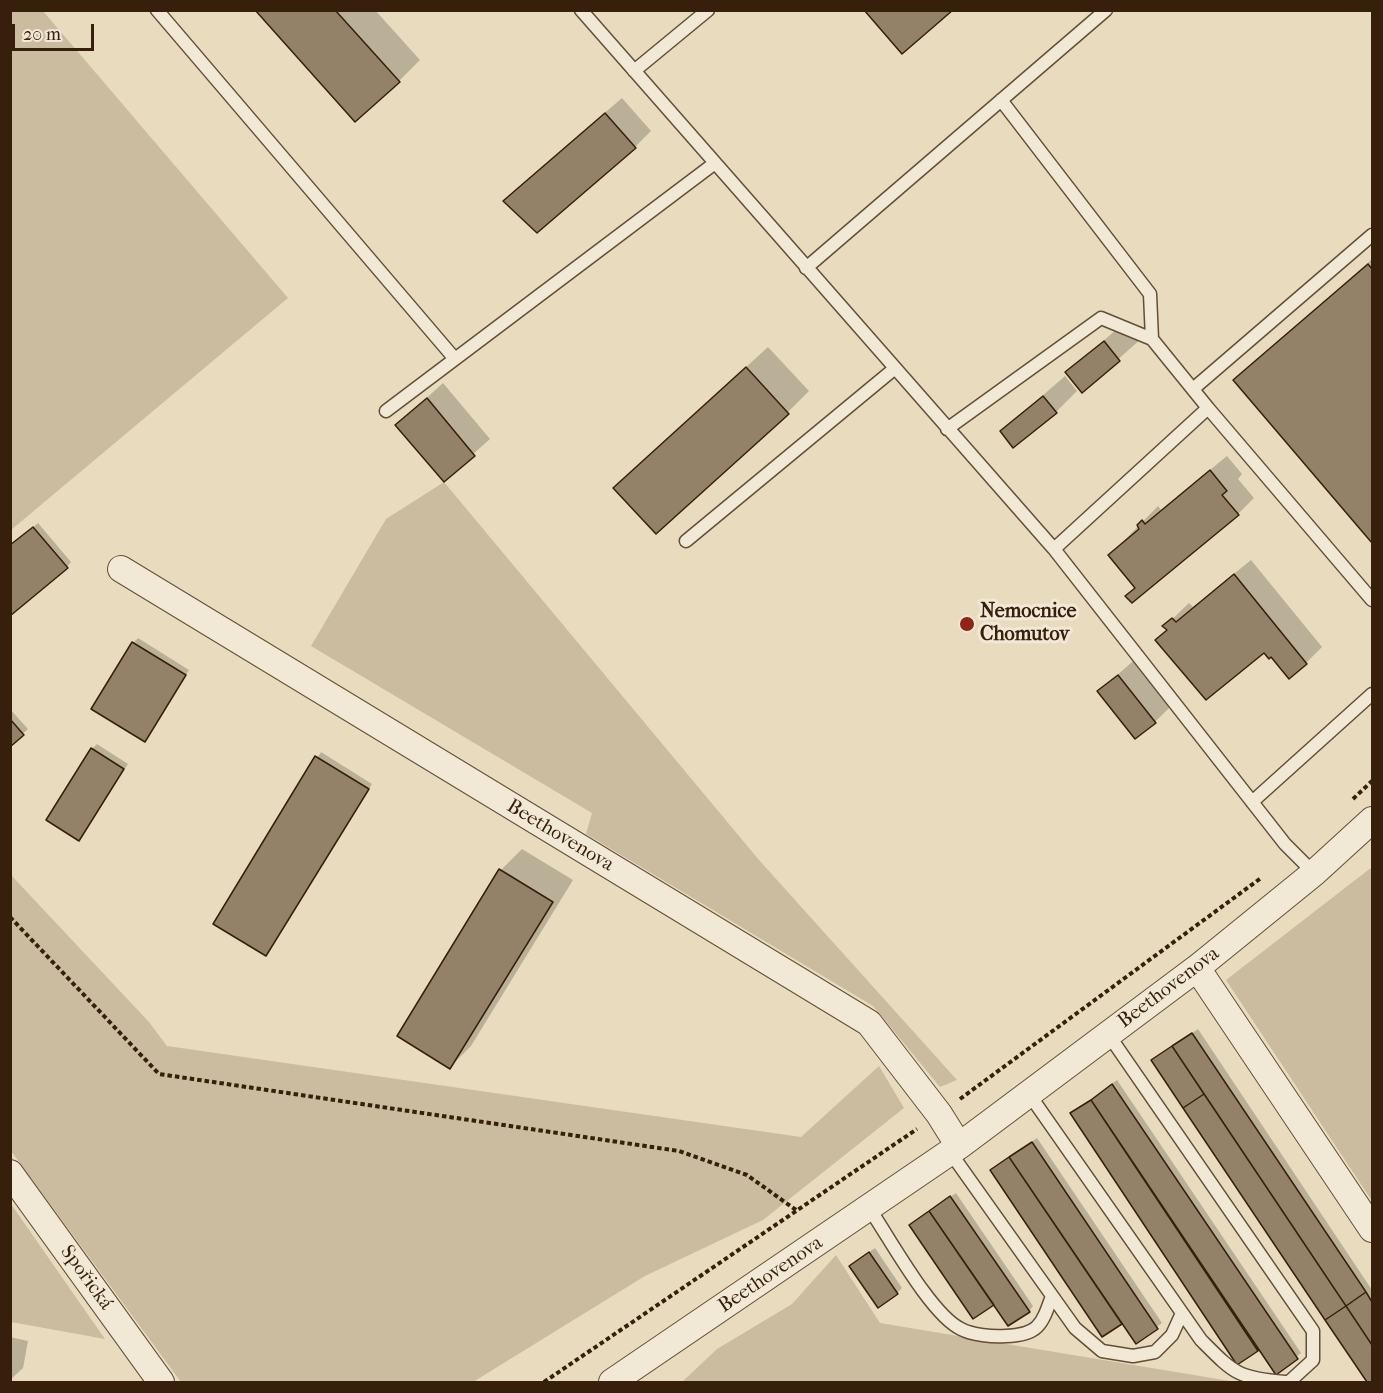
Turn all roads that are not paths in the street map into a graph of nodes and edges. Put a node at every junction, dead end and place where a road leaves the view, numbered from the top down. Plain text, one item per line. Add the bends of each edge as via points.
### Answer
1 (157, 10) edge
2 (581, 10) edge
3 (708, 10) edge
4 (1106, 10) edge
5 (634, 72) junction
6 (1001, 100) junction
7 (715, 164) junction
8 (1372, 235) edge
9 (806, 268) junction
10 (1152, 339) junction
11 (455, 359) junction
12 (894, 369) junction
13 (1193, 389) junction
14 (1208, 408) junction
15 (386, 411) dead end
16 (947, 429) junction
17 (686, 541) dead end
18 (1054, 549) junction
19 (121, 569) dead end
20 (1372, 600) edge
21 (1372, 694) edge
22 (1252, 802) junction
23 (1372, 820) edge
24 (1314, 873) junction
25 (1197, 968) junction
26 (1108, 1034) junction
27 (1029, 1094) junction
28 (955, 1149) junction
29 (10, 1173) edge
30 (869, 1208) junction
31 (1372, 1229) edge
32 (1052, 1296) junction
33 (1182, 1313) junction
34 (161, 1383) edge
35 (612, 1383) edge
36 (1287, 1383) edge

1 - 11 lane
2 - 5 lane
3 - 5 lane
4 - 6 lane
5 - 7 lane
6 - 9 lane
6 - 10 lane via 1150,294
7 - 9 lane
7 - 11 lane
8 - 13 lane
9 - 12 lane
10 - 13 lane
10 - 16 lane via 1101,318
11 - 15 lane
12 - 16 lane
12 - 17 lane
13 - 14 lane
14 - 18 lane
14 - 20 lane
16 - 18 lane
18 - 22 lane
19 - 28 street, Beethovenova via 869,1023 939,1114
21 - 22 lane
22 - 24 lane
23 - 24 street, Beethovenova
24 - 25 street, Beethovenova
25 - 26 street, Beethovenova
25 - 31 street
26 - 27 street, Beethovenova
26 - 36 lane via 1313,1331 1313,1359
27 - 28 street, Beethovenova
27 - 33 lane
28 - 30 street, Beethovenova
28 - 32 lane
29 - 34 street, Spořická
30 - 32 lane via 936,1307 960,1329 997,1336 1023,1335 1042,1324
30 - 35 street, Beethovenova
32 - 33 lane via 1075,1328 1102,1351 1133,1356 1155,1352 1172,1335
33 - 36 lane via 1201,1340 1234,1373

